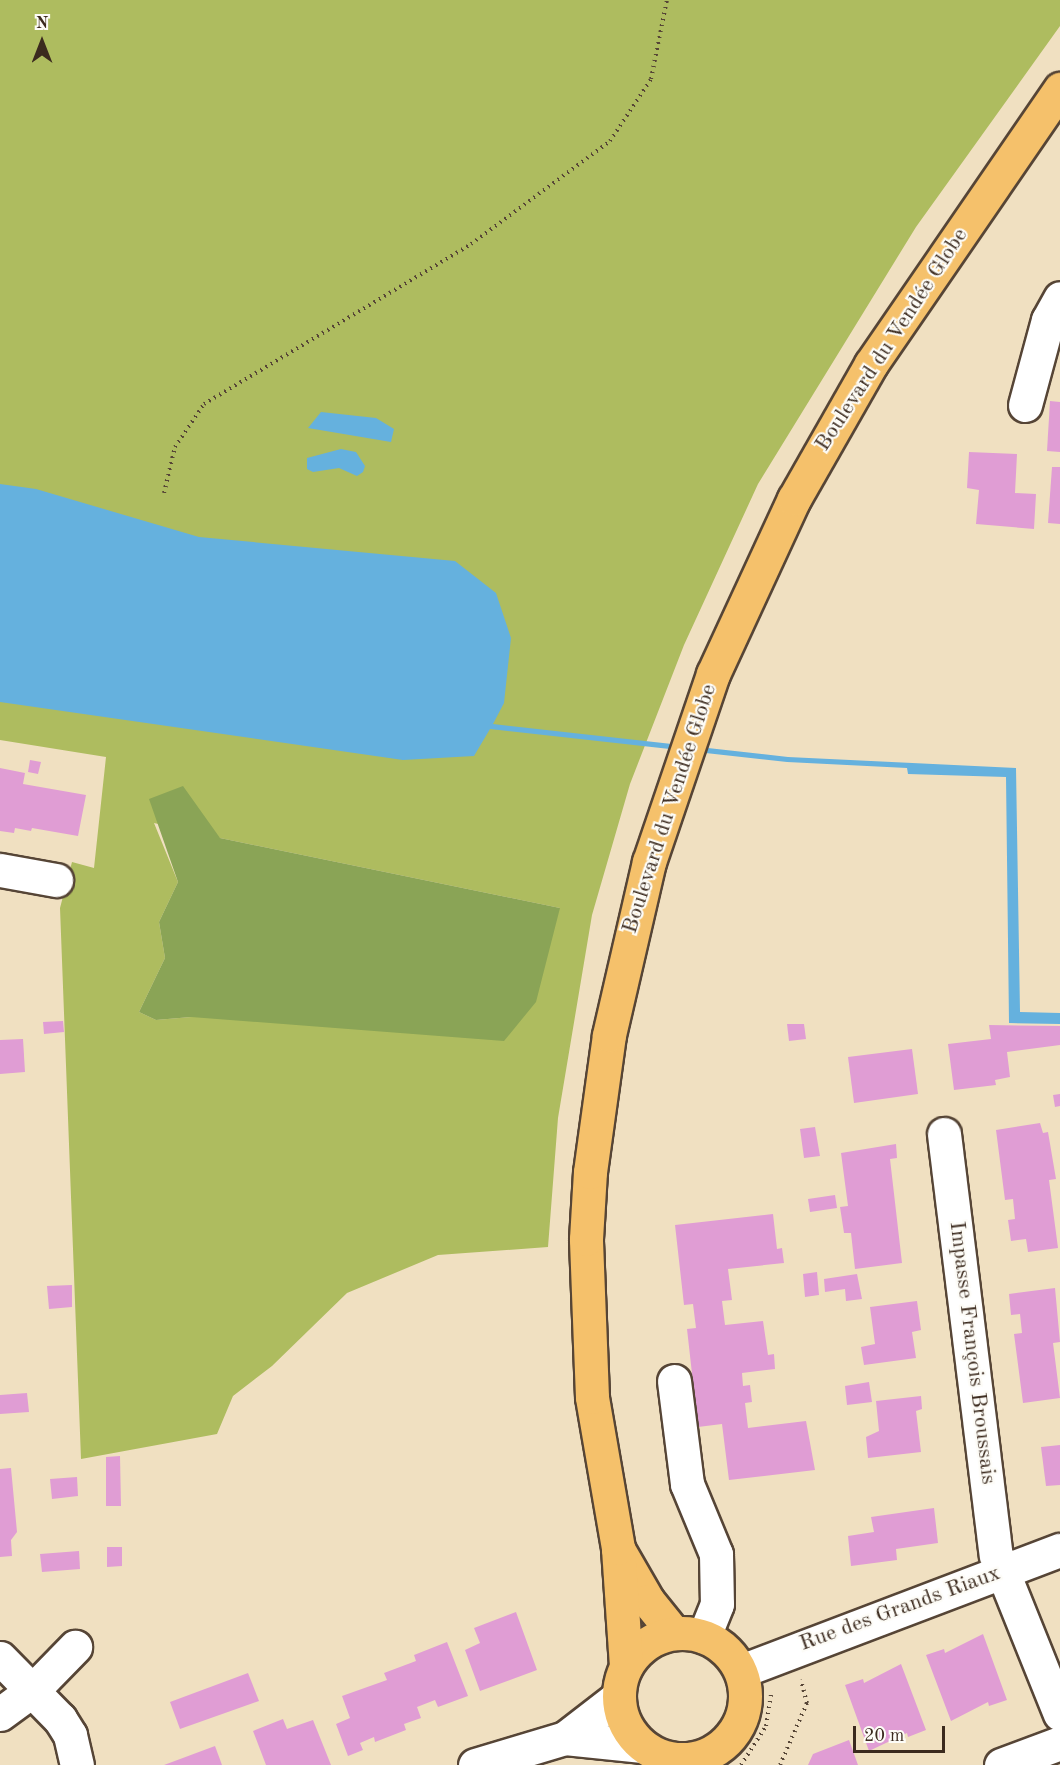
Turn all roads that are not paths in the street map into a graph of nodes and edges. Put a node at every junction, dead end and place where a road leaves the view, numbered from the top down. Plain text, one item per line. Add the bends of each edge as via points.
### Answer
1 (1060, 89) edge
2 (1060, 298) edge
3 (1024, 405) dead end
4 (0, 870) edge
5 (56, 880) dead end
6 (944, 1134) dead end
7 (674, 1381) dead end
8 (618, 1548) junction
9 (1060, 1550) edge
10 (1002, 1571) junction
11 (689, 1634) junction
12 (75, 1647) dead end
13 (0, 1658) edge
14 (626, 1665) junction
15 (741, 1671) junction
16 (34, 1689) junction
17 (618, 1697) junction
18 (0, 1714) edge
19 (1060, 1714) edge
20 (565, 1738) junction
21 (1060, 1743) edge
22 (658, 1756) edge
23 (724, 1760) edge
24 (77, 1765) edge
25 (475, 1765) edge
26 (1001, 1765) edge

1 - 8 main road, Boulevard du Vendée Globe via 900,318 819,453 730,633 695,720 664,814 616,994 597,1110 587,1205 588,1359
2 - 3 street via 1048,320
4 - 5 street
6 - 10 street, Impasse François Broussais via 996,1555
7 - 11 street via 687,1484 716,1554 717,1604
8 - 11 main road, Boulevard du Vendée Globe via 652,1607
8 - 14 main road, Boulevard du Vendée Globe
9 - 10 street, Rue des Grands Riaux
10 - 15 street, Rue des Grands Riaux
10 - 19 street, Impasse François Broussais
11 - 14 main road via 654,1638
11 - 15 main road via 726,1650
12 - 16 street
13 - 16 street
14 - 17 main road
15 - 23 main road via 745,1706
16 - 18 street
16 - 24 street via 70,1735
17 - 20 street
17 - 22 main road via 621,1716
20 - 22 street
20 - 25 street
21 - 26 street
22 - 23 main road

